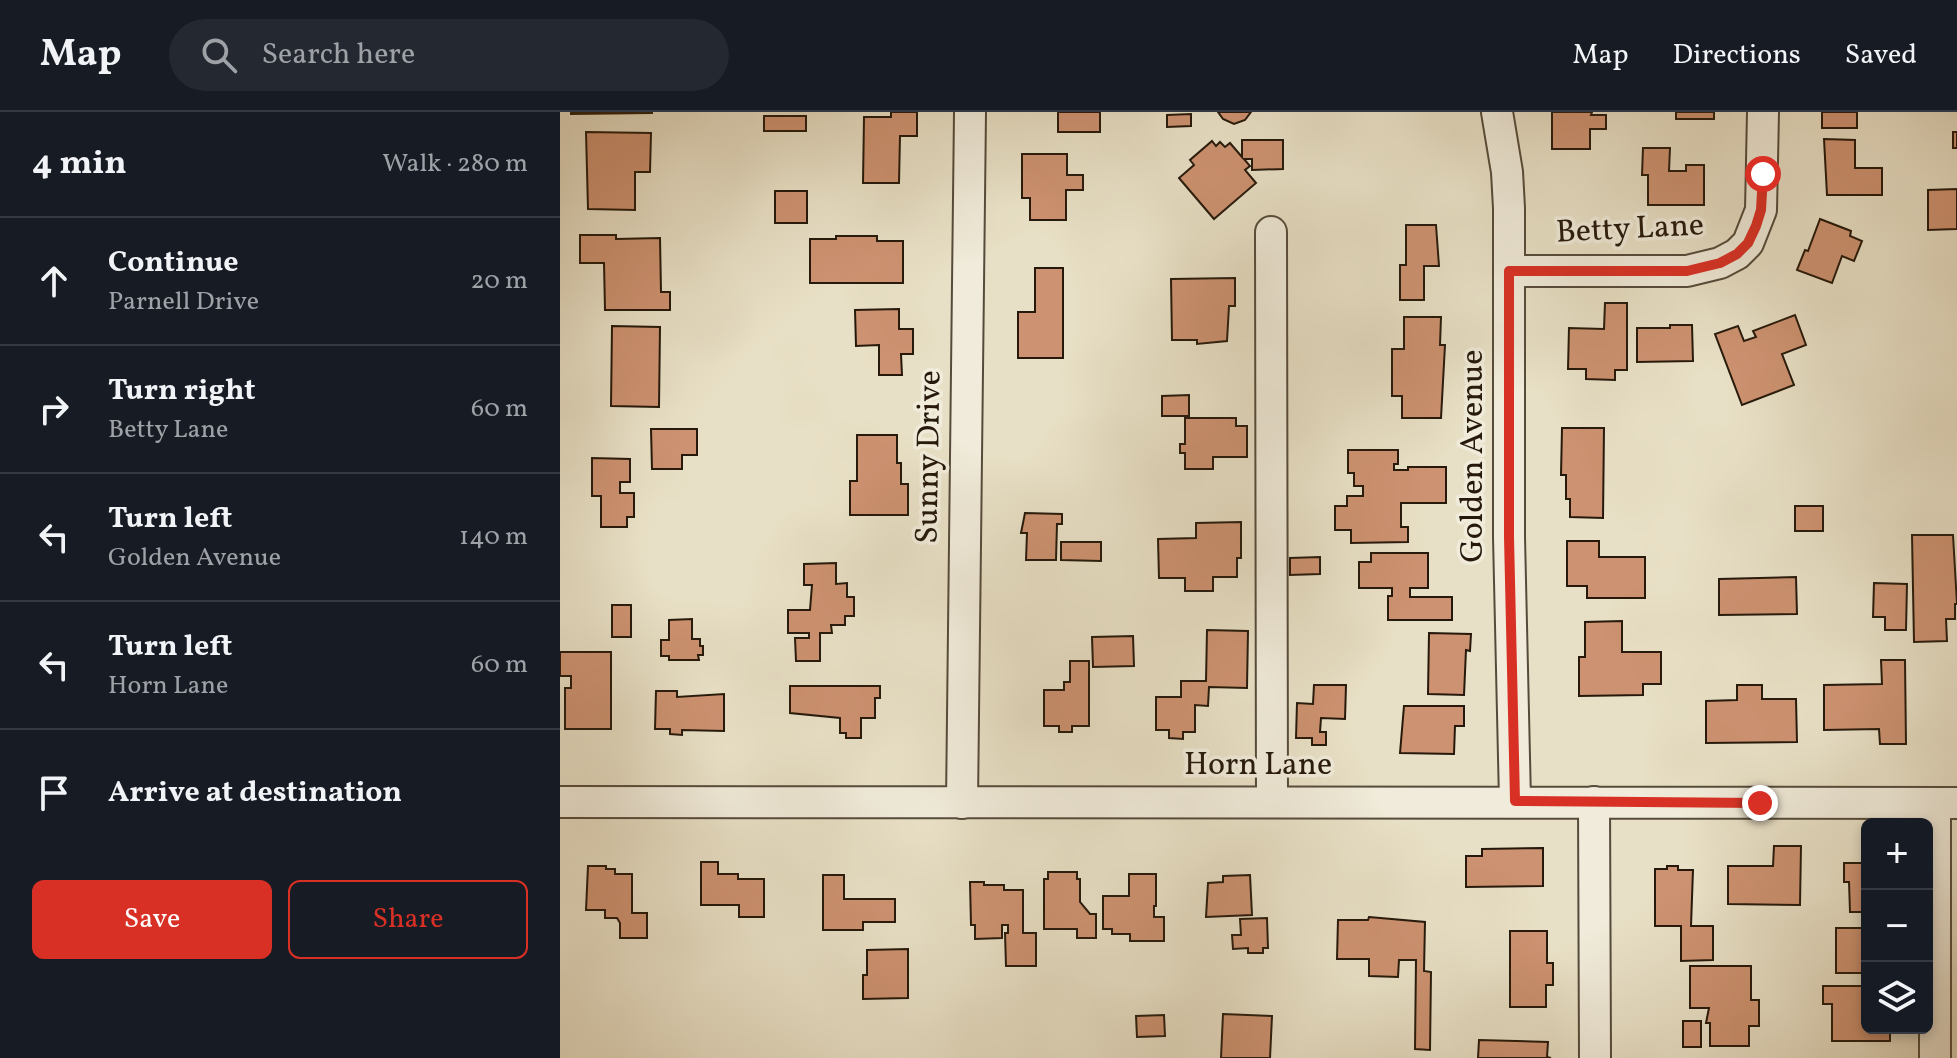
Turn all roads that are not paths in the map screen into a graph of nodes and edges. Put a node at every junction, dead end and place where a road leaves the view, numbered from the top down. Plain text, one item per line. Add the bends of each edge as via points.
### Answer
1 (970, 112) edge
2 (1497, 112) edge
3 (1763, 112) edge
4 (1271, 232) dead end
5 (1509, 271) junction
6 (1515, 801) junction
7 (560, 802) edge
8 (1272, 802) junction
9 (1594, 802) junction
10 (962, 803) junction
11 (1946, 803) edge
12 (1595, 1058) edge
13 (1935, 1058) edge

1 - 10 street, Sunny Drive
2 - 5 street, Golden Avenue via 1507,172
3 - 5 street, Betty Lane via 1761,210 1748,243 1737,254 1687,271
4 - 8 street
5 - 6 street, Golden Avenue
6 - 8 street, Horn Lane
6 - 9 street, Horn Lane
7 - 10 street, Horn Lane
8 - 10 street, Horn Lane
9 - 11 street, Horn Lane
9 - 12 street
11 - 13 street

